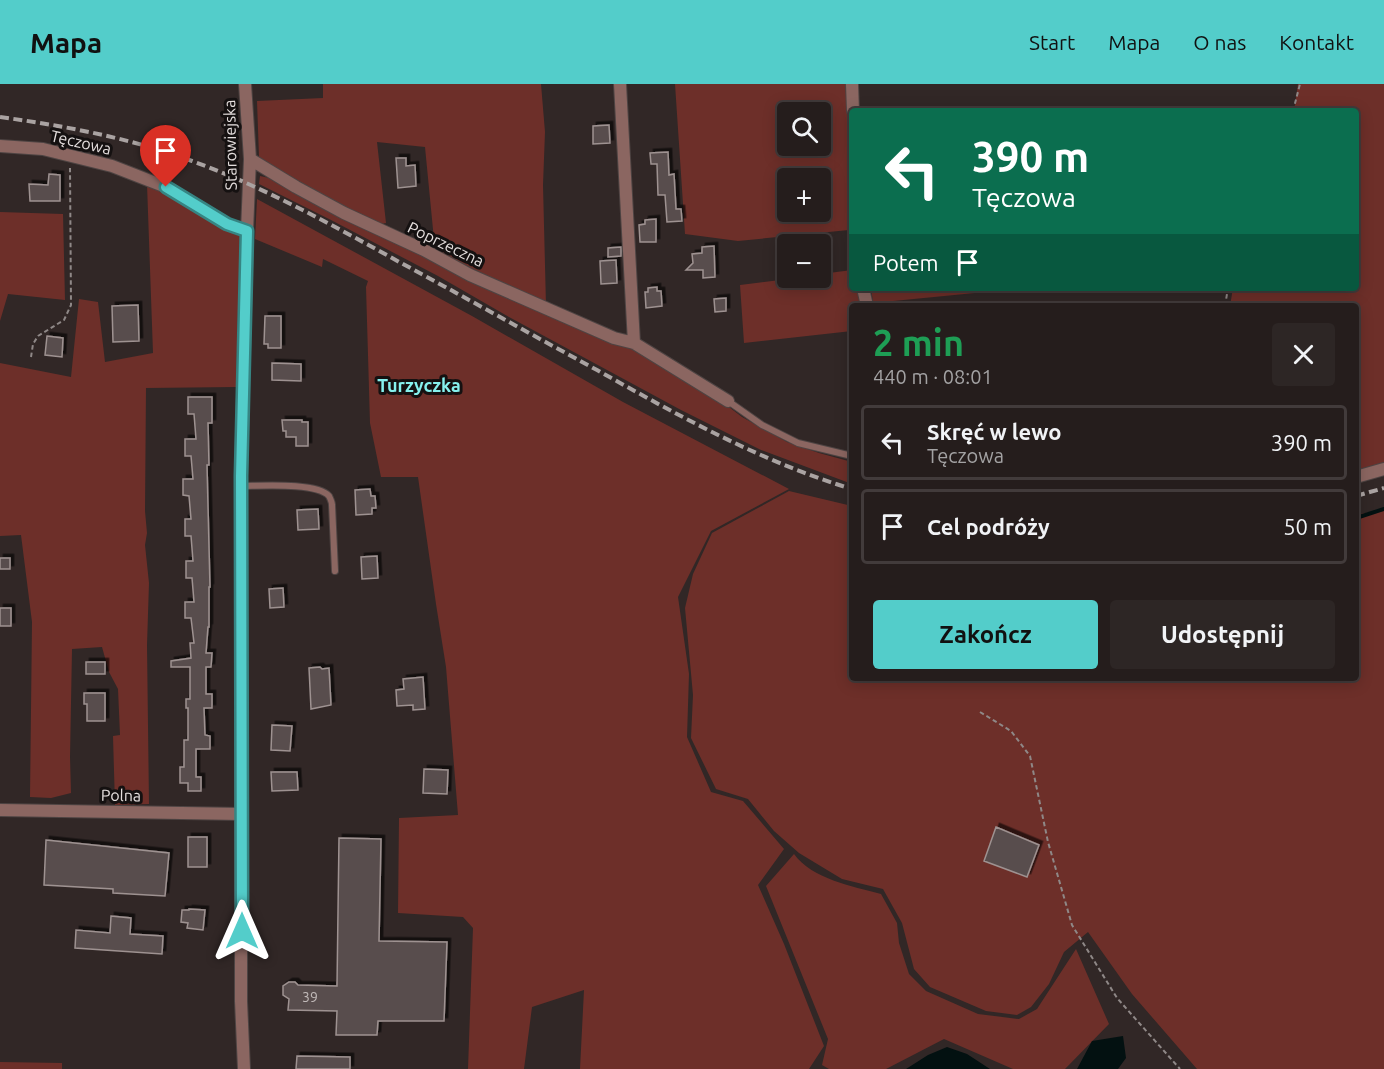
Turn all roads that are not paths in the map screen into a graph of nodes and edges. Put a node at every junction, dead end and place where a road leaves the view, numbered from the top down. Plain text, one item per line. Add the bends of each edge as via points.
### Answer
1 (245, 84) edge
2 (620, 84) edge
3 (852, 84) edge
4 (853, 108) edge
5 (0, 146) edge
6 (250, 159) junction
7 (247, 231) junction
8 (634, 343) junction
9 (728, 401) joint
10 (849, 455) edge
11 (1384, 469) edge
12 (1359, 476) edge
13 (241, 486) junction
14 (336, 571) dead end
15 (0, 810) edge
16 (242, 814) junction
17 (244, 1069) edge

1 - 6 street, Starowiejska
2 - 8 street
3 - 4 street
5 - 7 street, Tęczowa via 42,149 111,166 166,187 227,224
6 - 7 street, Starowiejska
6 - 8 street, Poprzeczna via 344,213 470,275 614,338
7 - 13 street, Starowiejska
8 - 9 street, Poprzeczna
9 - 10 lane, Poprzeczna via 762,425 798,443
11 - 12 street
13 - 14 lane via 312,488 330,497
13 - 16 street, Starowiejska
15 - 16 street, Polna
16 - 17 street, Starowiejska

